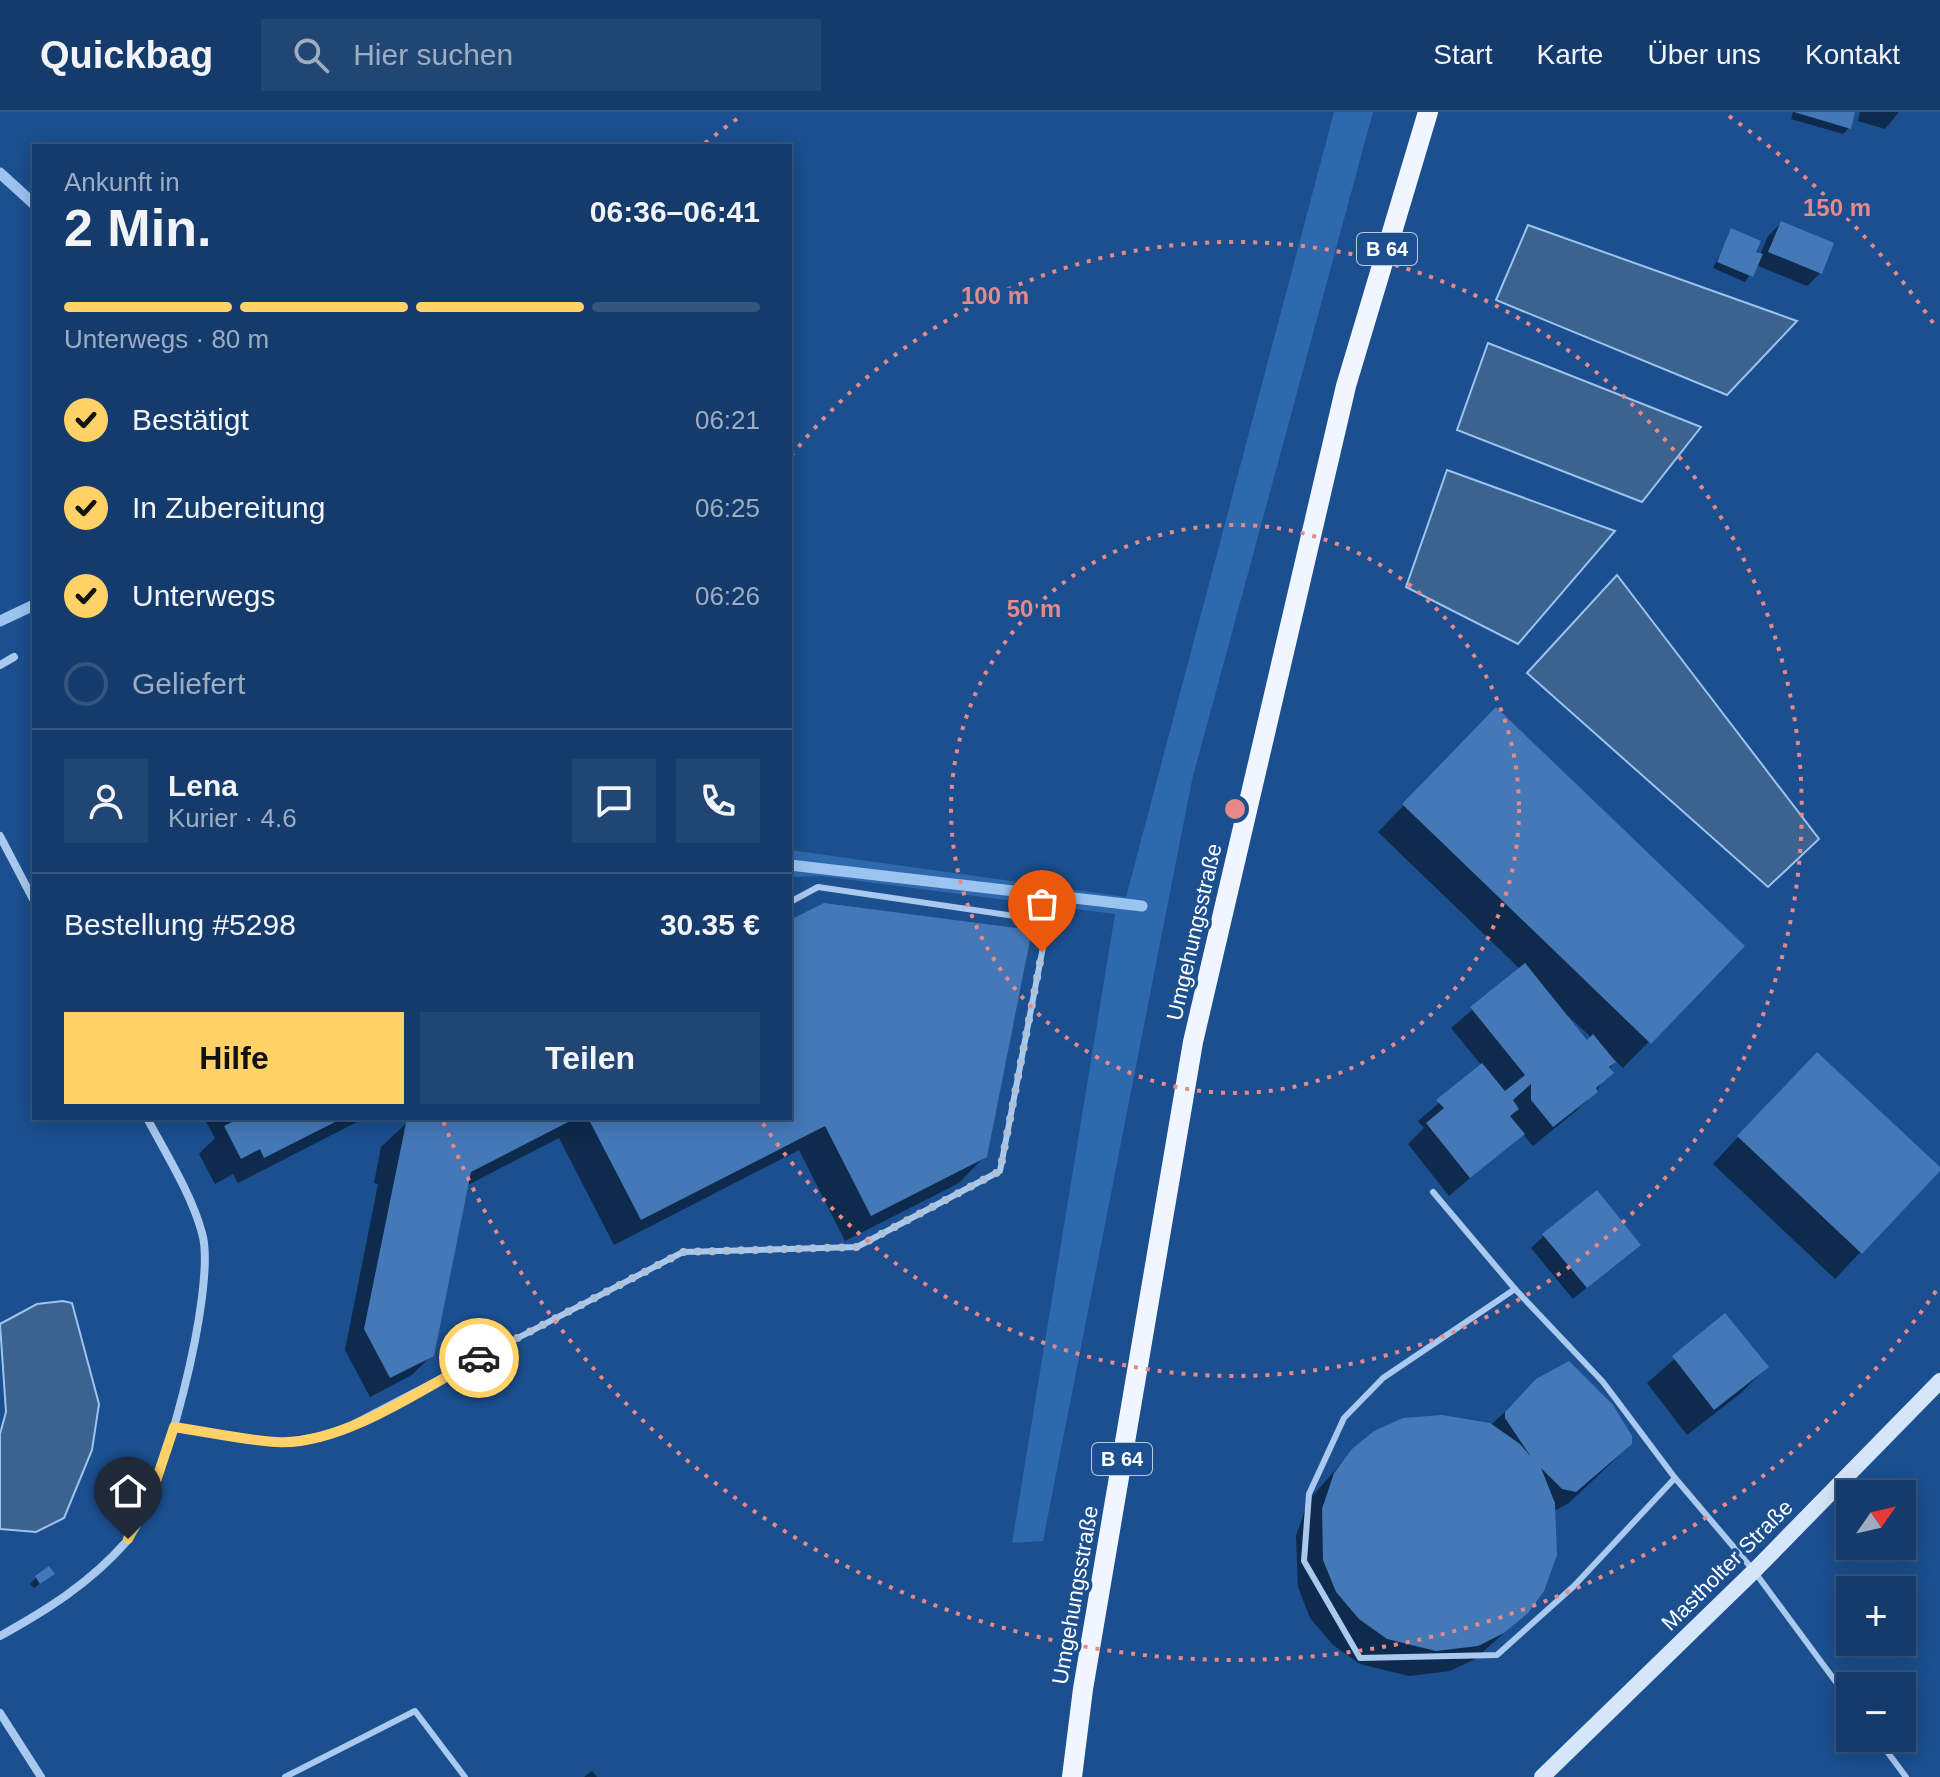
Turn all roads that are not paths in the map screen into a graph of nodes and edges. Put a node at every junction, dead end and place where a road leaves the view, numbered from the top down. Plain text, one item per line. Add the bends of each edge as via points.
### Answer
1 (1428, 112) edge
2 (14, 657) dead end
3 (0, 665) edge
4 (0, 836) edge
5 (32, 897) edge
6 (792, 901) edge
7 (148, 1120) edge
8 (1433, 1192) dead end
9 (1515, 1289) junction
10 (1940, 1381) edge
11 (174, 1427) junction
12 (1675, 1478) junction
13 (1754, 1571) junction
14 (0, 1636) edge
15 (1836, 1682) edge
16 (0, 1713) edge
17 (1887, 1752) edge
18 (41, 1777) edge
19 (285, 1777) edge
20 (465, 1777) edge
21 (1072, 1777) edge
22 (1542, 1777) edge
23 (1906, 1777) edge

1 - 21 main road, Umgehungsstraße / B 64 via 1346,386 1193,1042
2 - 3 street
4 - 5 street
6 - 11 lane via 818,887 1048,921 1000,1171 857,1247 683,1252 337,1432 279,1443
7 - 11 street via 203,1235 203,1291
8 - 9 lane
9 - 12 lane via 1603,1382
9 - 12 lane via 1383,1378 1344,1418 1309,1494 1304,1561 1360,1658 1497,1655 1574,1586
10 - 13 street, Mastholter Straße
11 - 14 street via 155,1484 128,1539 85,1584
12 - 13 lane
13 - 15 lane
13 - 22 street, Mastholter Straße
16 - 18 street
17 - 23 lane
19 - 20 lane via 415,1711

